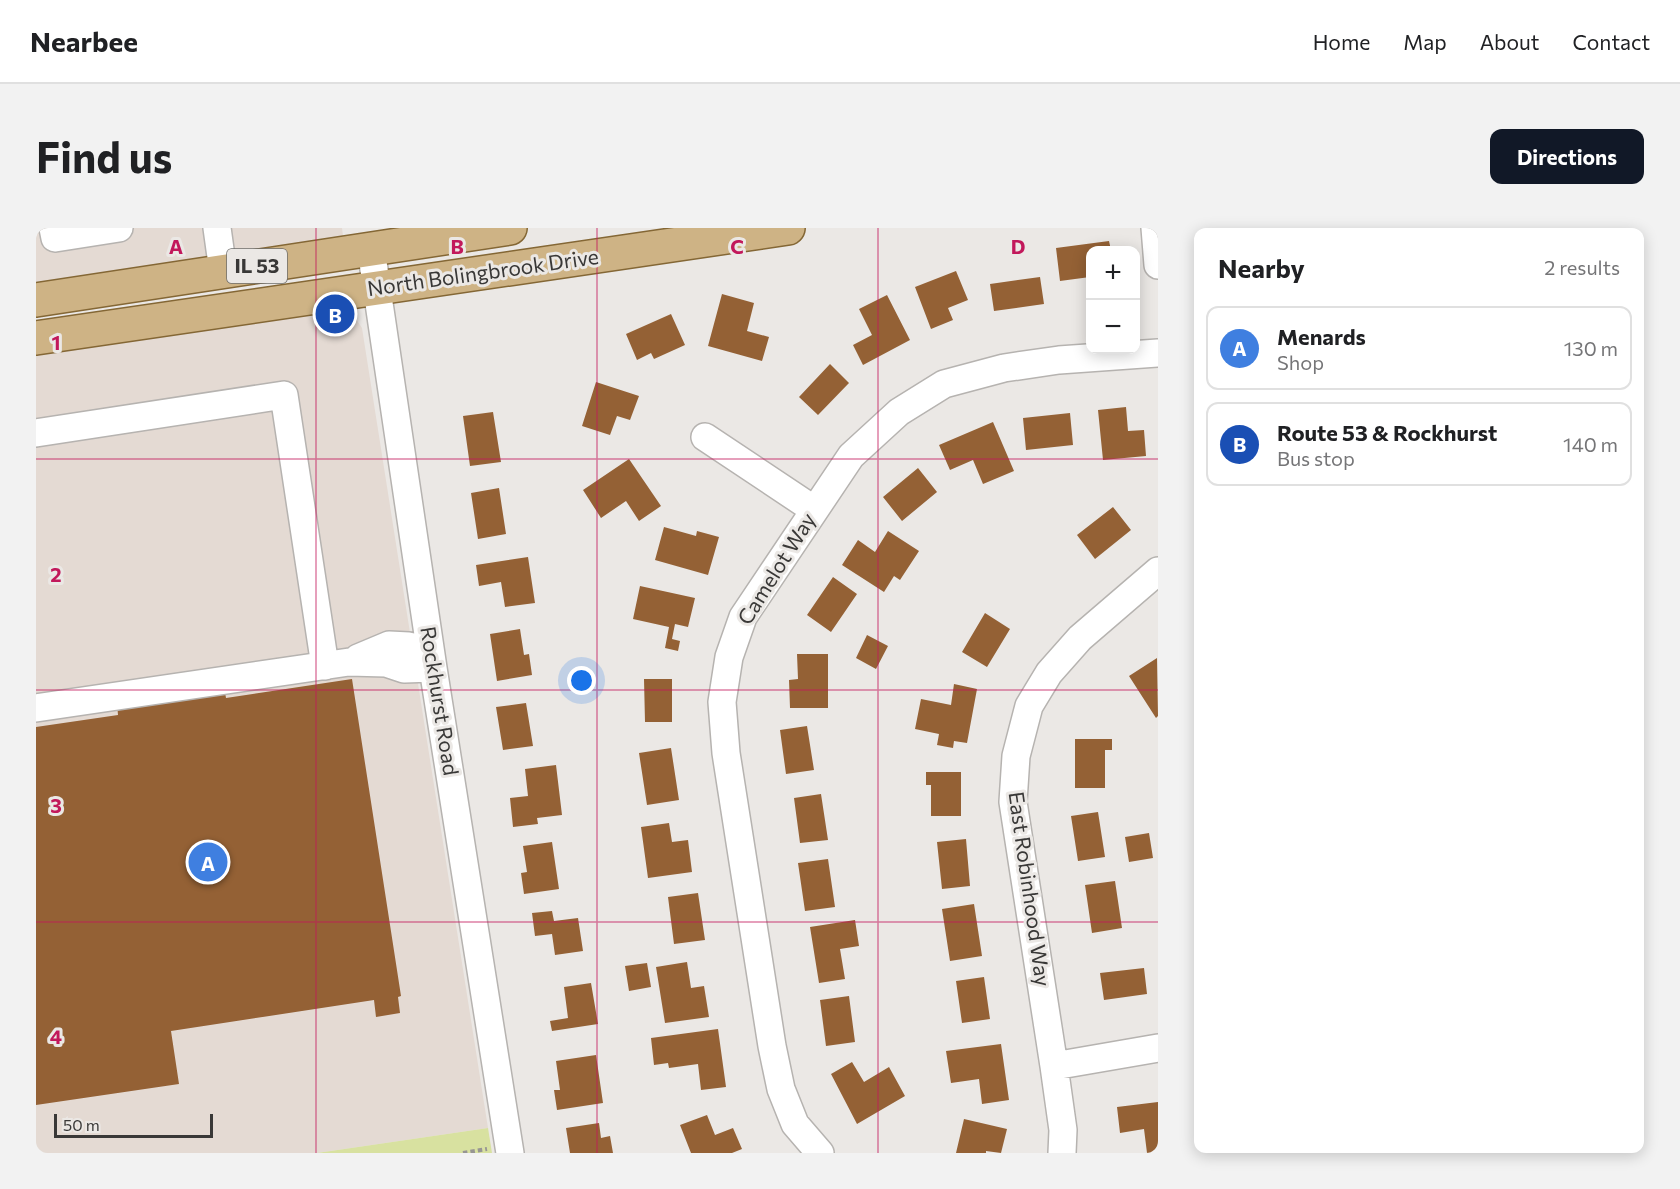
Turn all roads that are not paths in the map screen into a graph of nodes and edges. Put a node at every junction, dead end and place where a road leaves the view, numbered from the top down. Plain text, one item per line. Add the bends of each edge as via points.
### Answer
1 (53, 228) edge
2 (119, 228) edge
3 (217, 228) edge
4 (510, 228) edge
5 (788, 228) edge
6 (1155, 228) edge
7 (738, 232) edge
8 (371, 249) junction
9 (1158, 266) edge
10 (223, 271) junction
11 (377, 288) junction
12 (36, 300) edge
13 (36, 338) edge
14 (1158, 353) edge
15 (36, 433) edge
16 (705, 437) dead end
17 (813, 509) junction
18 (1158, 571) edge
19 (337, 664) junction
20 (433, 668) junction
21 (36, 708) edge
22 (1158, 1048) edge
23 (1054, 1066) junction
24 (510, 1153) edge
25 (820, 1153) edge
26 (1062, 1153) edge

1 - 2 street via 55,238
3 - 10 street
4 - 8 main road, North Bolingbrook Drive / IL 53
5 - 7 main road, North Bolingbrook Drive / IL 53
6 - 9 street
7 - 11 main road, North Bolingbrook Drive / IL 53
8 - 10 main road, North Bolingbrook Drive / IL 53
8 - 11 street, Rockhurst Road
10 - 12 main road, North Bolingbrook Drive / IL 53
11 - 13 main road, North Bolingbrook Drive / IL 53
11 - 20 street, Rockhurst Road
14 - 17 street, Camelot Way via 1059,360 1004,368 944,384 899,412 851,456
15 - 19 street via 284,395
16 - 17 street
17 - 25 street, Camelot Way via 743,617 729,657 722,702 726,753 778,1078 795,1124
18 - 23 street, East Robinhood Way via 1080,638 1049,673 1029,706 1016,756 1013,802
19 - 20 street via 386,663 404,669
19 - 21 street
20 - 24 street, Rockhurst Road
22 - 23 street
23 - 26 street, East Robinhood Way via 1063,1130

